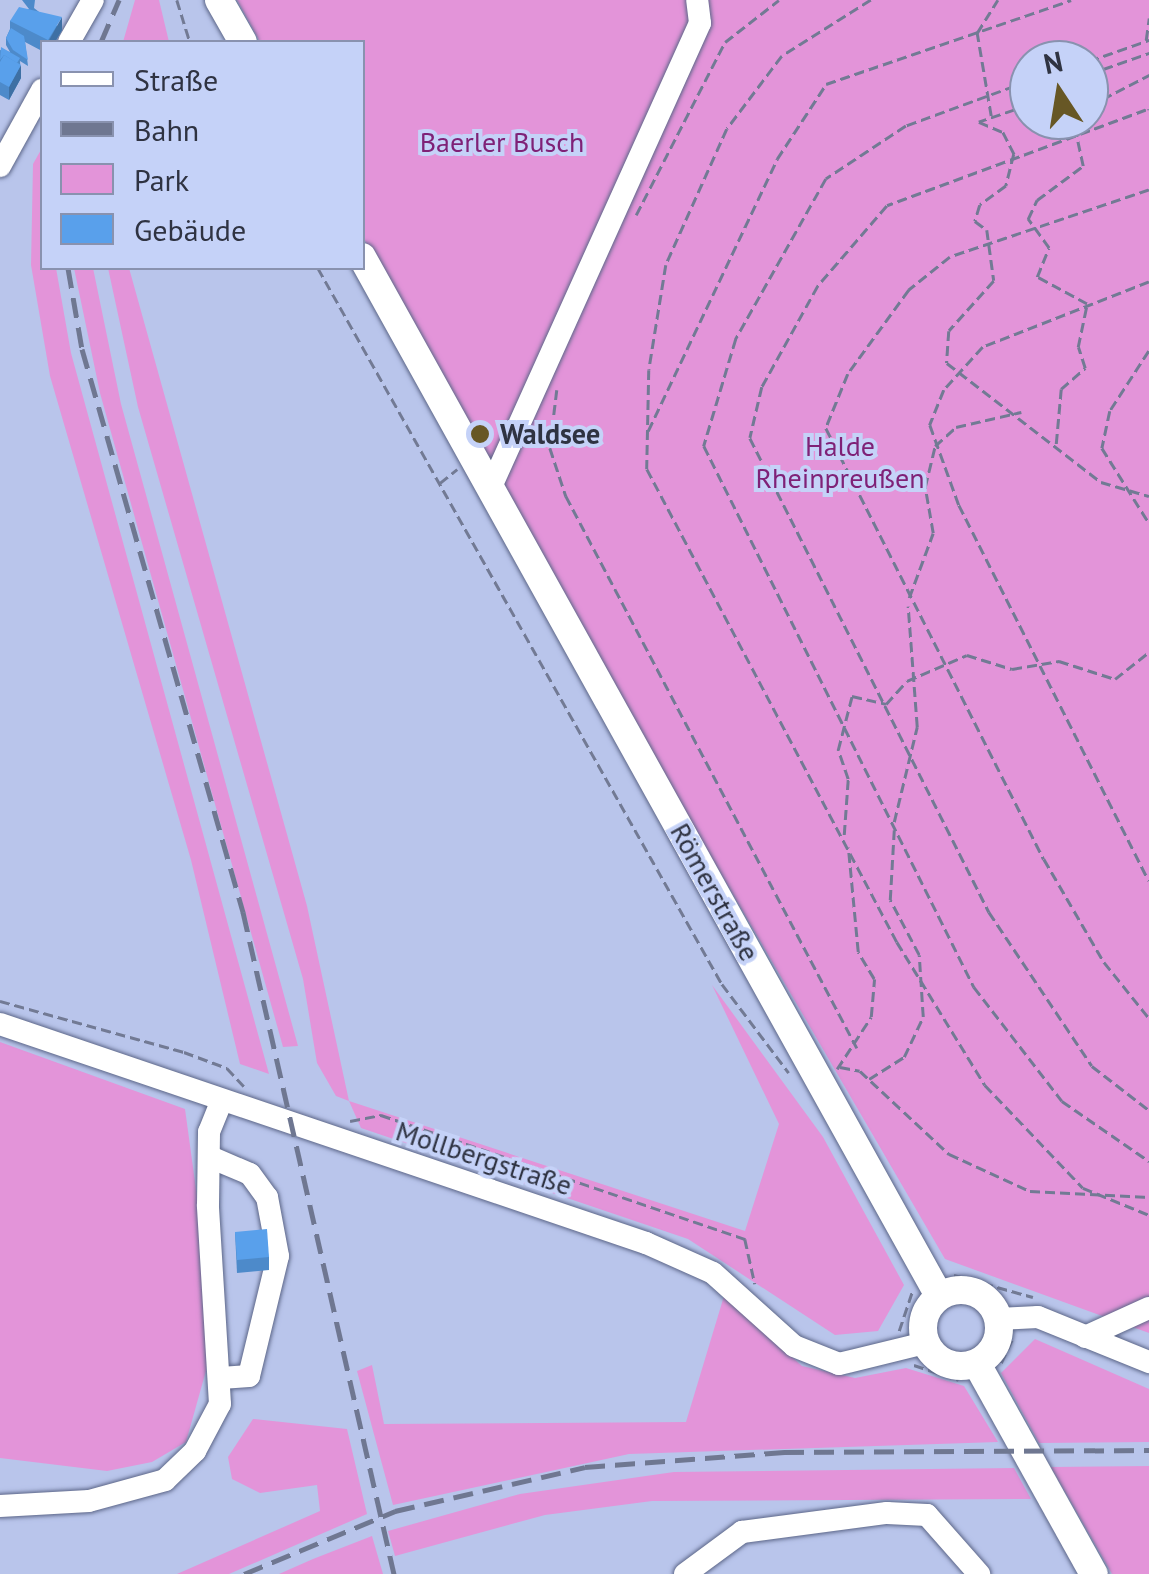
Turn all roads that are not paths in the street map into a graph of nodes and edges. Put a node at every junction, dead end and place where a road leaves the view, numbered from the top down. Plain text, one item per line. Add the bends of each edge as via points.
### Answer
1 (94, 0) edge
2 (220, 0) edge
3 (696, 0) edge
4 (71, 40) edge
5 (242, 40) edge
6 (40, 94) edge
7 (0, 166) edge
8 (365, 263) edge
9 (490, 489) junction
10 (0, 1024) edge
11 (220, 1104) junction
12 (210, 1157) junction
13 (927, 1286) junction
14 (1149, 1308) edge
15 (1008, 1327) junction
16 (1085, 1337) junction
17 (914, 1347) junction
18 (1149, 1362) edge
19 (977, 1376) junction
20 (222, 1378) junction
21 (0, 1506) edge
22 (685, 1574) edge
23 (979, 1574) edge
24 (1094, 1574) edge

1 - 4 street
2 - 5 main road
3 - 9 street via 700,23
6 - 7 street
8 - 9 main road, Römerstraße
9 - 13 main road, Römerstraße via 830,1074
10 - 11 street, Mollbergstraße
11 - 12 street
11 - 17 street, Mollbergstraße via 646,1244 712,1273 794,1346 840,1364
12 - 20 street
12 - 20 street via 250,1174 267,1197 278,1256 272,1304 248,1376
13 - 15 main road via 975,1292
13 - 17 main road
14 - 16 street
15 - 16 street via 1038,1317
15 - 19 main road
16 - 18 street
17 - 19 main road
19 - 24 main road
20 - 21 street via 220,1404 195,1451 165,1480 89,1501
22 - 23 street via 742,1532 888,1512 927,1515

